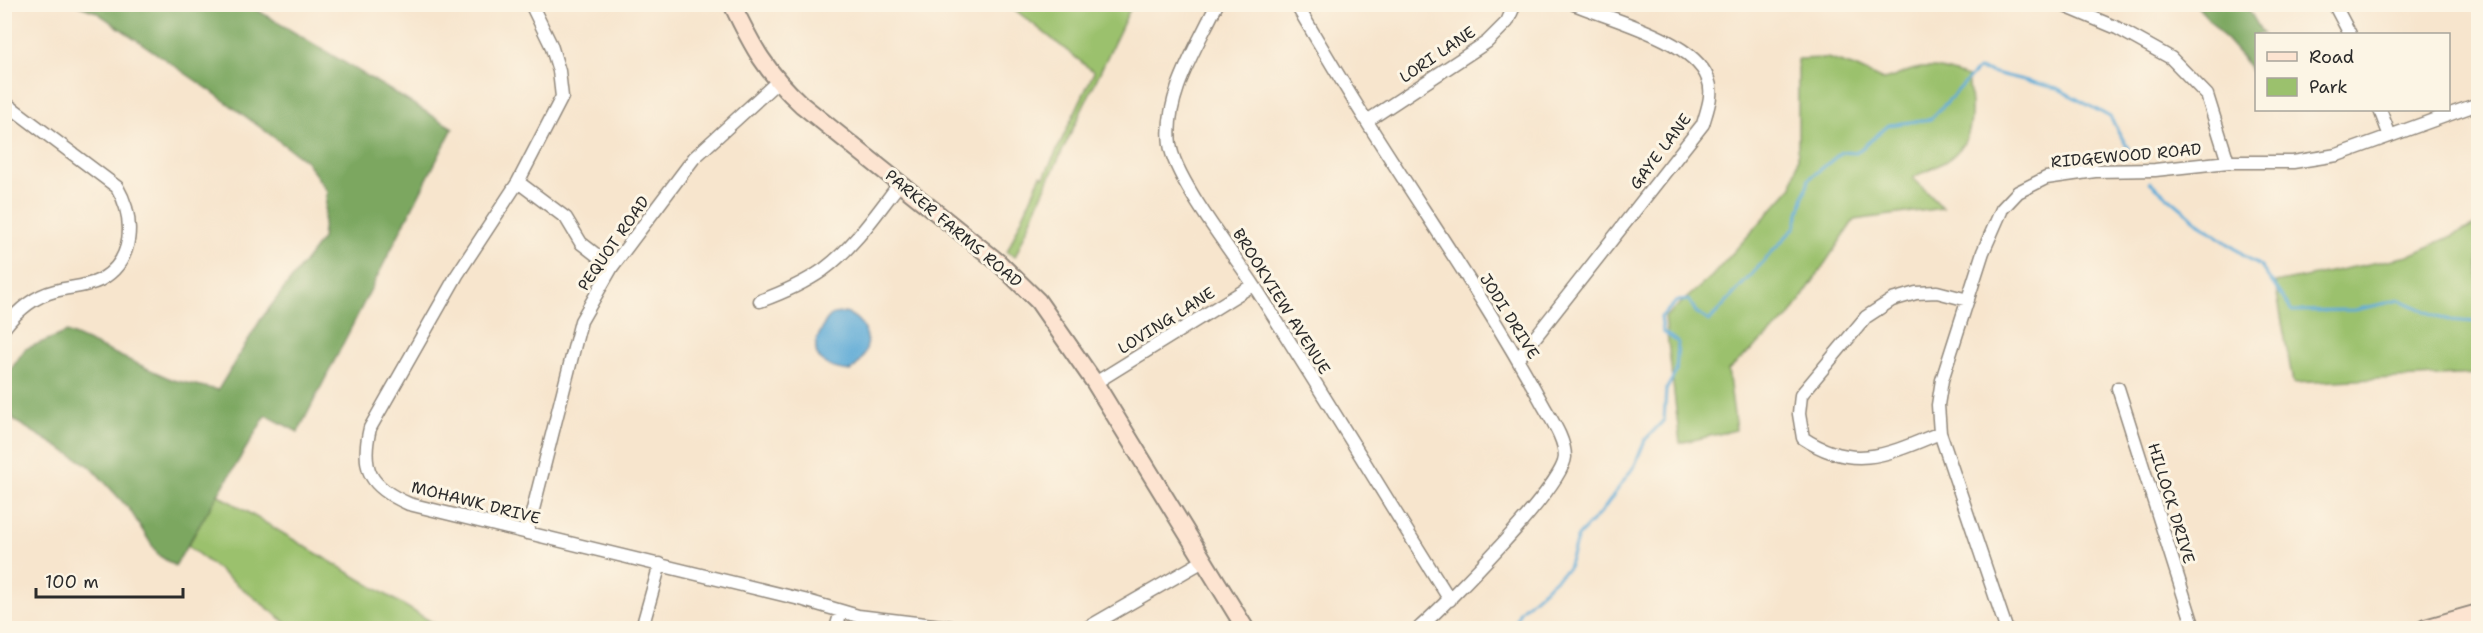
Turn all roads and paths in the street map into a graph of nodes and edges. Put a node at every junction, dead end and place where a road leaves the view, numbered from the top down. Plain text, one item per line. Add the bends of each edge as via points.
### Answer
1 (531, 4) edge
2 (732, 4) edge
3 (1217, 4) edge
4 (1296, 4) edge
5 (1515, 4) edge
6 (1574, 4) edge
7 (2060, 4) edge
8 (2334, 4) edge
9 (2349, 33) edge
10 (777, 82) junction
11 (4, 102) edge
12 (2478, 104) edge
13 (2380, 111) edge
14 (1367, 121) junction
15 (2390, 136) junction
16 (2228, 162) junction
17 (518, 182) junction
18 (900, 183) junction
19 (612, 267) junction
20 (1253, 285) junction
21 (1968, 300) junction
22 (760, 301) dead end
23 (4, 328) edge
24 (1518, 359) junction
25 (1095, 383) junction
26 (2118, 388) dead end
27 (1940, 433) junction
28 (527, 533) junction
29 (1205, 560) junction
30 (660, 564) junction
31 (1450, 600) junction
32 (841, 612) junction
33 (2478, 613) edge
34 (642, 628) edge
35 (836, 628) edge
36 (958, 628) edge
37 (1087, 628) edge
38 (1245, 628) edge
39 (1419, 628) edge
40 (2006, 628) edge
41 (2194, 628) edge
42 (2425, 628) edge

1 - 17 street, MOHAWK DRIVE via 551,45 562,97
2 - 10 street, PARKER FARMS ROAD
3 - 20 street, BROOKVIEW AVENUE via 1173,100 1170,147 1183,178
4 - 14 street, JODI DRIVE
5 - 14 street, LORI LANE via 1507,22 1486,42
6 - 24 street, GAYE LANE via 1677,45 1694,58 1708,79 1710,99 1703,124
7 - 16 street via 2117,28 2171,58 2207,95
8 - 9 street
10 - 18 street, PARKER FARMS ROAD
10 - 19 street, PEQUOT ROAD via 694,158
11 - 23 street via 117,187 126,202 131,226 124,253 103,279 36,298
12 - 15 street, RIDGEWOOD ROAD
13 - 15 street
14 - 24 street, JODI DRIVE
15 - 16 street, RIDGEWOOD ROAD via 2326,157 2293,162
16 - 21 street, RIDGEWOOD ROAD via 2085,172 2046,178 2018,192 2002,209
17 - 19 street via 566,218 581,243
17 - 28 street, MOHAWK DRIVE via 451,286 370,428 366,464 387,495
18 - 22 street via 860,236 823,270
18 - 25 street, PARKER FARMS ROAD via 1021,283
19 - 28 street, PEQUOT ROAD via 581,321
20 - 25 street, LOVING LANE
20 - 31 street, BROOKVIEW AVENUE
21 - 27 street, RIDGEWOOD ROAD via 1942,380 1938,405
21 - 27 street via 1937,292 1892,300 1866,317 1801,395 1803,438 1822,450 1850,457 1885,456
24 - 31 street, JODI DRIVE via 1560,437 1565,457 1557,478 1533,508
25 - 29 street, PARKER FARMS ROAD
26 - 41 street, HILLOCK DRIVE
27 - 40 street, RIDGEWOOD ROAD
28 - 30 street, MOHAWK DRIVE
29 - 37 street
29 - 38 street, PARKER FARMS ROAD
30 - 32 street, MOHAWK DRIVE
30 - 34 street
31 - 39 street, JODI DRIVE
32 - 35 street
32 - 36 street, MOHAWK DRIVE
33 - 42 street

